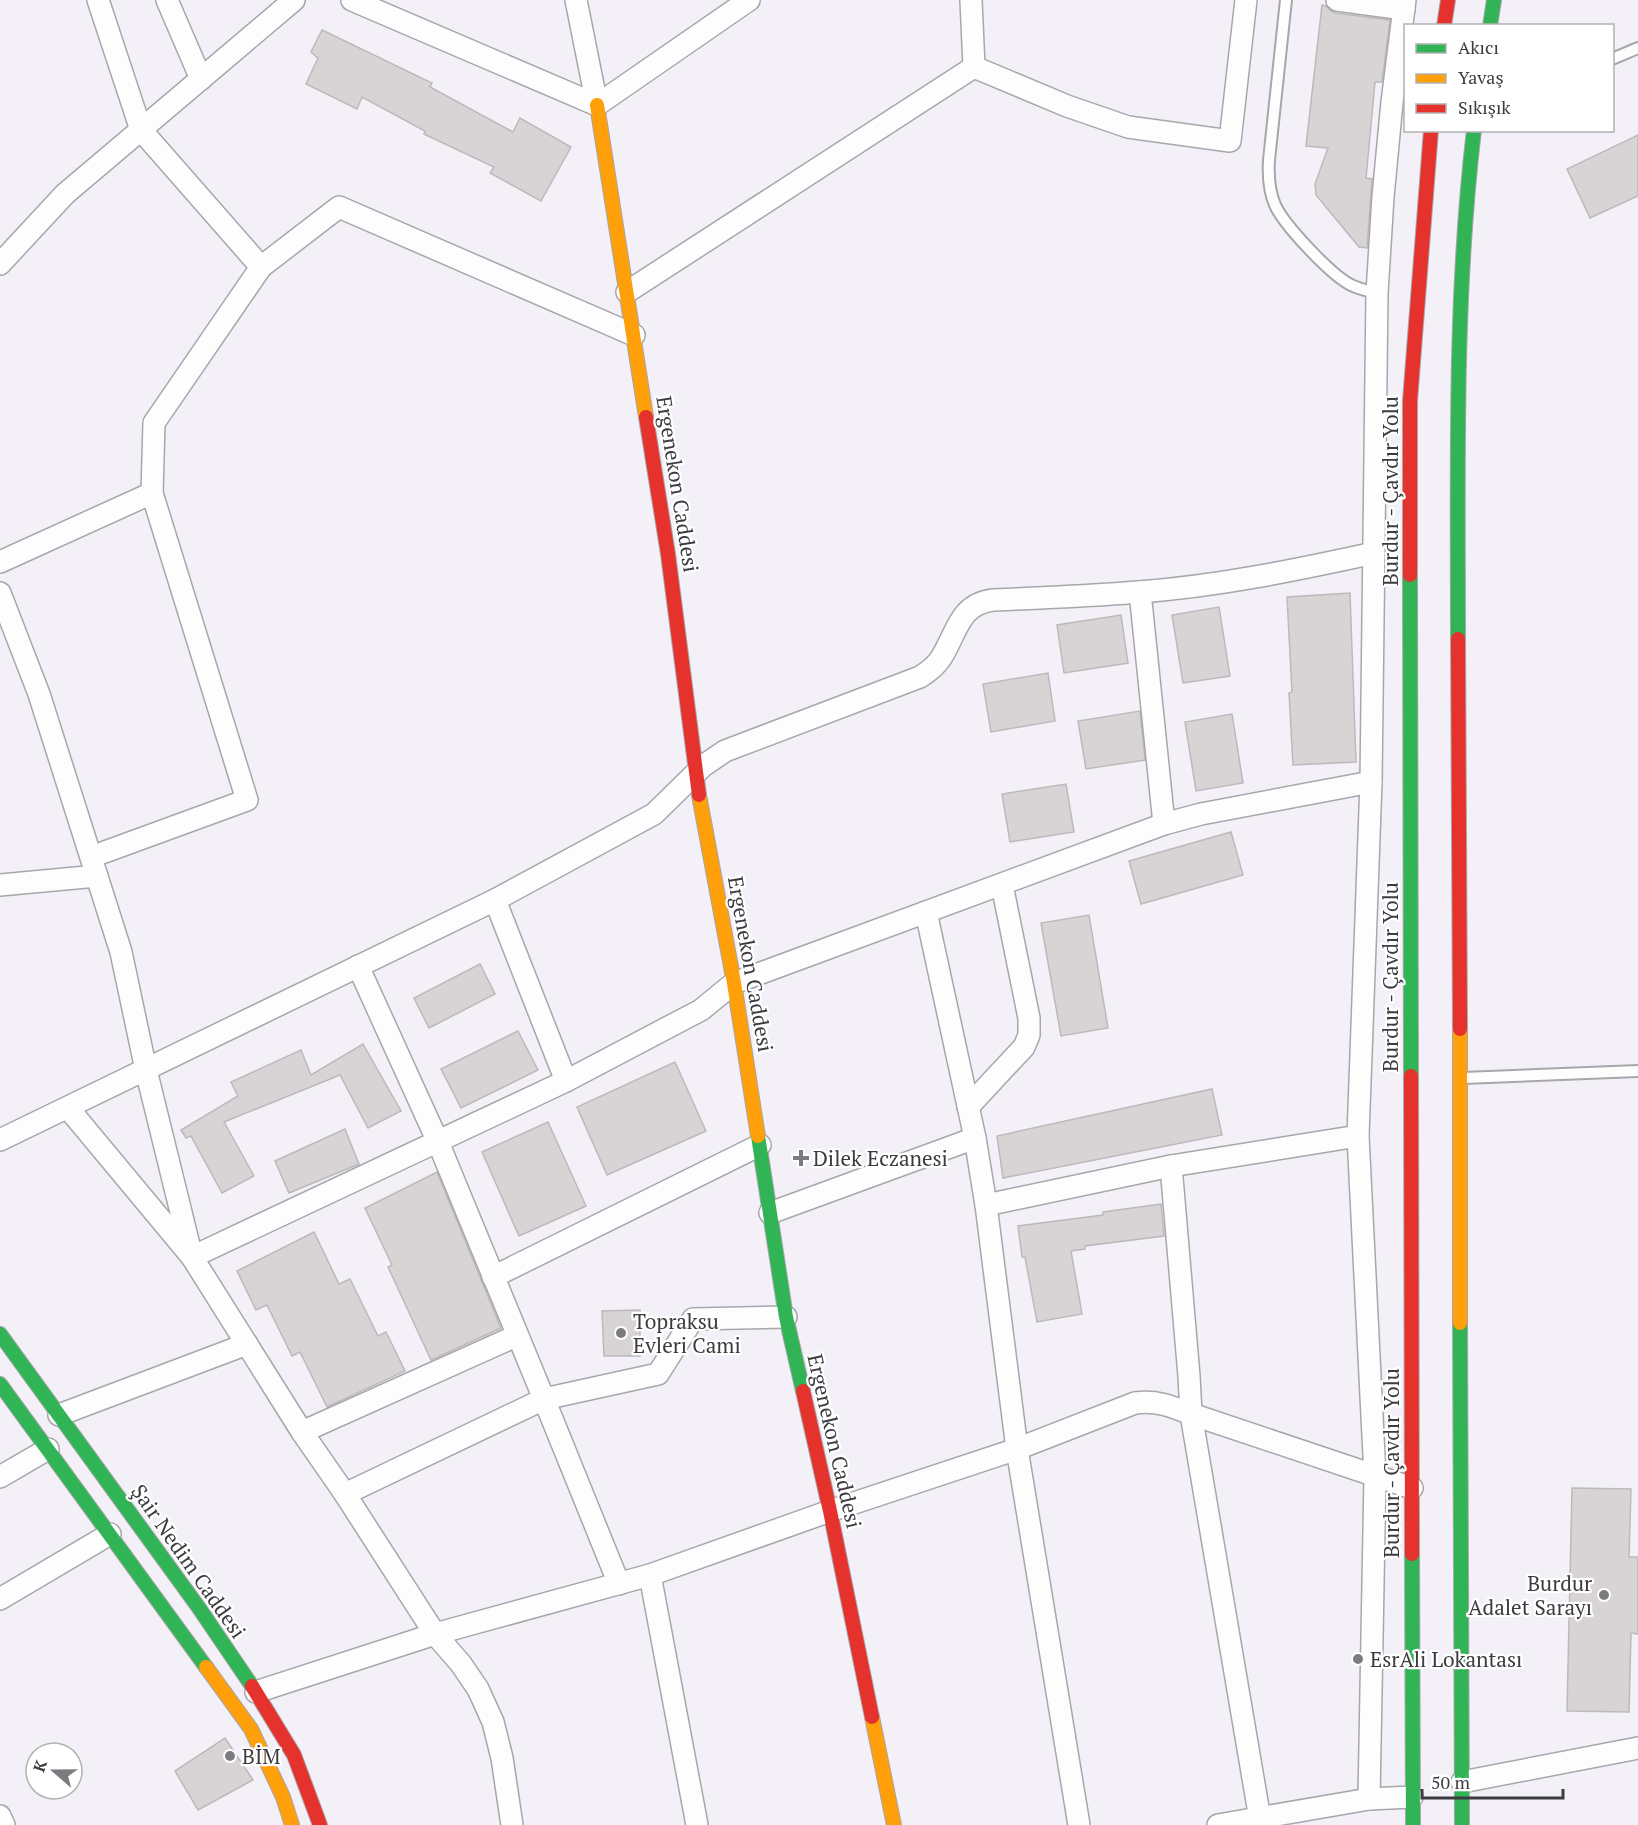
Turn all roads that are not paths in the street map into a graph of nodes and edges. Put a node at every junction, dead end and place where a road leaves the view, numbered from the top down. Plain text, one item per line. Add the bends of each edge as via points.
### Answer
1 (98, 0) edge
2 (166, 0) edge
3 (294, 0) edge
4 (352, 0) edge
5 (576, 0) edge
6 (749, 0) edge
7 (971, 0) edge
8 (1246, 0) edge
9 (1286, 0) edge
10 (1337, 0) edge
11 (1448, 0) edge
12 (1494, 0) edge
13 (1405, 4) edge
14 (1444, 24) edge
15 (1490, 24) edge
16 (1638, 48) edge
17 (1614, 58) edge
18 (974, 67) junction
19 (201, 79) junction
20 (597, 105) junction
21 (141, 130) junction
22 (1431, 132) edge
23 (1474, 132) edge
24 (0, 264) edge
25 (261, 267) junction
26 (627, 292) junction
27 (1377, 293) junction
28 (634, 335) junction
29 (152, 493) junction
30 (1374, 553) junction
31 (0, 562) edge
32 (0, 592) edge
33 (1140, 592) junction
34 (695, 774) junction
35 (1371, 782) junction
36 (1164, 824) junction
37 (94, 867) junction
38 (0, 885) edge
39 (1002, 885) junction
40 (495, 900) junction
41 (926, 912) junction
42 (358, 966) junction
43 (734, 983) junction
44 (146, 1070) junction
45 (1638, 1071) edge
46 (1460, 1078) junction
47 (567, 1081) junction
48 (68, 1107) junction
49 (968, 1107) junction
50 (1358, 1136) junction
51 (975, 1138) junction
52 (0, 1140) edge
53 (438, 1142) junction
54 (760, 1145) junction
55 (1171, 1166) junction
56 (986, 1205) junction
57 (770, 1213) junction
58 (192, 1257) junction
59 (493, 1277) junction
60 (786, 1317) junction
61 (0, 1334) edge
62 (516, 1336) junction
63 (247, 1344) junction
64 (0, 1384) edge
65 (544, 1399) junction
66 (1191, 1414) junction
67 (59, 1415) junction
68 (302, 1432) junction
69 (48, 1449) junction
70 (1017, 1449) junction
71 (1375, 1476) junction
72 (0, 1477) edge
73 (1412, 1488) junction
74 (345, 1494) junction
75 (830, 1511) junction
76 (110, 1534) junction
77 (650, 1575) junction
78 (619, 1584) junction
79 (0, 1599) edge
80 (435, 1634) junction
81 (256, 1692) junction
82 (1638, 1748) edge
83 (1462, 1782) junction
84 (1413, 1797) junction
85 (1370, 1799) junction
86 (0, 1816) edge
87 (1260, 1821) edge
88 (4, 1825) edge
89 (292, 1825) edge
90 (320, 1825) edge
91 (512, 1825) edge
92 (697, 1825) edge
93 (894, 1825) edge
94 (1079, 1825) edge
95 (1218, 1825) edge
96 (1413, 1825) edge
97 (1462, 1825) edge

1 - 21 street
2 - 19 street
3 - 19 street
4 - 20 street
5 - 20 street
6 - 20 street
7 - 18 street
8 - 18 street via 1230,141 1128,127
9 - 27 lane via 1268,166 1272,196 1287,224 1330,270 1352,286
10 - 13 street
11 - 14 main road
12 - 15 main road
13 - 27 street via 1392,102
16 - 17 lane
18 - 26 street
19 - 21 street
20 - 26 main road, Ergenekon Caddesi
21 - 24 street via 65,194
21 - 25 street
22 - 73 main road, Burdur - Çavdır Yolu via 1410,401
23 - 46 main road via 1461,309 1458,468
25 - 28 street via 339,207
25 - 29 street via 154,423
26 - 28 main road, Ergenekon Caddesi
27 - 30 street
28 - 34 main road, Ergenekon Caddesi via 668,554
29 - 31 street
29 - 37 street via 247,800
30 - 33 street via 1241,580
30 - 35 street
32 - 37 street via 39,694
33 - 34 street via 978,604 964,614 940,659 920,677 739,744
33 - 36 street
34 - 40 street via 654,814
34 - 43 main road, Ergenekon Caddesi
35 - 36 street
35 - 50 street
36 - 39 street
37 - 38 street
37 - 44 street via 121,952
39 - 41 street
39 - 49 street via 1029,1018 1029,1035 1024,1047
40 - 42 street
40 - 47 street
41 - 43 street
41 - 49 street
42 - 44 street
42 - 53 street
43 - 47 street via 701,1010
43 - 54 main road, Ergenekon Caddesi
44 - 48 street
44 - 58 street
45 - 46 lane
46 - 83 main road
47 - 53 street
48 - 52 street
48 - 58 street
49 - 51 street
50 - 55 street
50 - 71 street
51 - 56 street
51 - 57 street
53 - 58 street
53 - 59 street
54 - 57 main road, Ergenekon Caddesi
54 - 59 street
55 - 56 street
55 - 66 street
56 - 70 street
57 - 60 main road, Ergenekon Caddesi
58 - 63 street
59 - 62 street
60 - 65 street via 693,1319 658,1374
60 - 75 main road, Ergenekon Caddesi
61 - 67 main road, Şair Nedim Caddesi
62 - 65 street
62 - 68 street
63 - 67 street
63 - 68 street
64 - 69 main road
65 - 74 street
65 - 78 street
66 - 70 street via 1158,1402 1135,1403
66 - 71 street
66 - 87 street
67 - 81 main road, Şair Nedim Caddesi
68 - 74 street
69 - 72 street
69 - 76 main road
70 - 75 street
70 - 94 street
71 - 73 street
71 - 85 street
73 - 84 main road, Burdur - Çavdır Yolu
74 - 80 street
75 - 77 street
75 - 93 main road, Ergenekon Caddesi
76 - 79 street
76 - 89 main road via 251,1729
77 - 78 street
77 - 92 street
78 - 80 street
80 - 81 street
80 - 91 street via 478,1689 493,1722
81 - 90 main road, Şair Nedim Caddesi via 294,1755
82 - 83 street
83 - 97 main road
84 - 85 street
84 - 96 main road, Burdur - Çavdır Yolu
85 - 87 street
86 - 88 street
87 - 95 street

